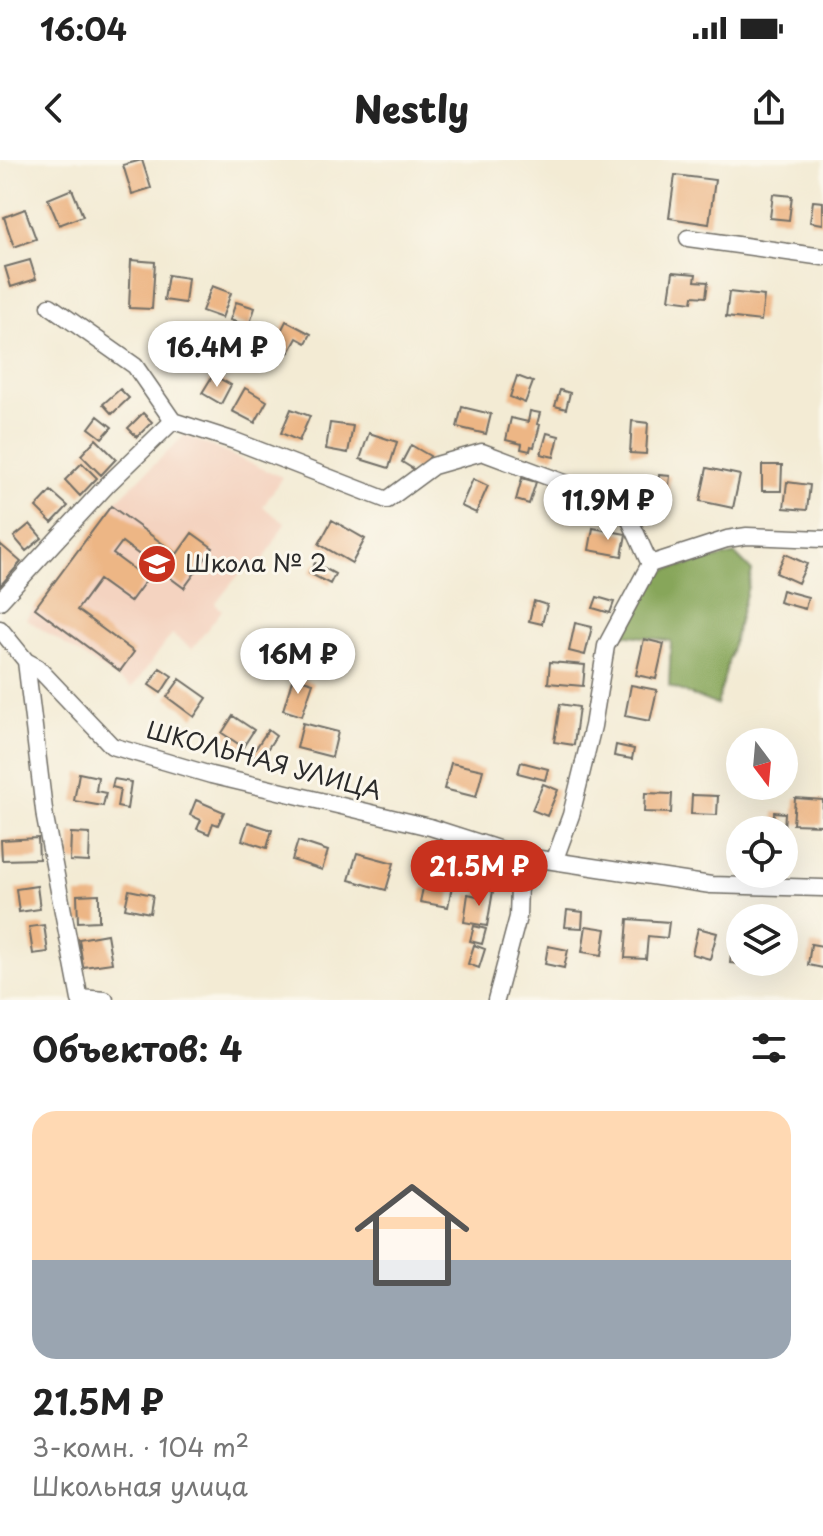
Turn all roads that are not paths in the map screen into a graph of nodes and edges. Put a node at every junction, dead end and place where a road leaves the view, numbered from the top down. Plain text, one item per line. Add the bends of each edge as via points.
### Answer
1 (688, 238) dead end
2 (823, 257) edge
3 (50, 306) dead end
4 (173, 421) junction
5 (823, 539) edge
6 (650, 564) junction
7 (0, 601) edge
8 (0, 629) edge
9 (26, 661) junction
10 (520, 856) junction
11 (555, 859) junction
12 (820, 889) edge
13 (80, 999) edge
14 (105, 1000) edge
15 (496, 1000) edge

1 - 2 street
3 - 4 street via 135,366
4 - 6 street via 387,500 433,466 482,452 623,505
4 - 7 street
5 - 6 street via 747,536
6 - 11 street via 606,646 593,726
8 - 9 street, ШКОЛЬНАЯ УЛИЦА
9 - 10 street, ШКОЛЬНАЯ УЛИЦА via 112,746 430,827
9 - 13 street via 45,818
10 - 11 street, ШКОЛЬНАЯ УЛИЦА
10 - 15 street via 518,917
11 - 12 street, ШКОЛЬНАЯ УЛИЦА via 711,885
13 - 14 street

